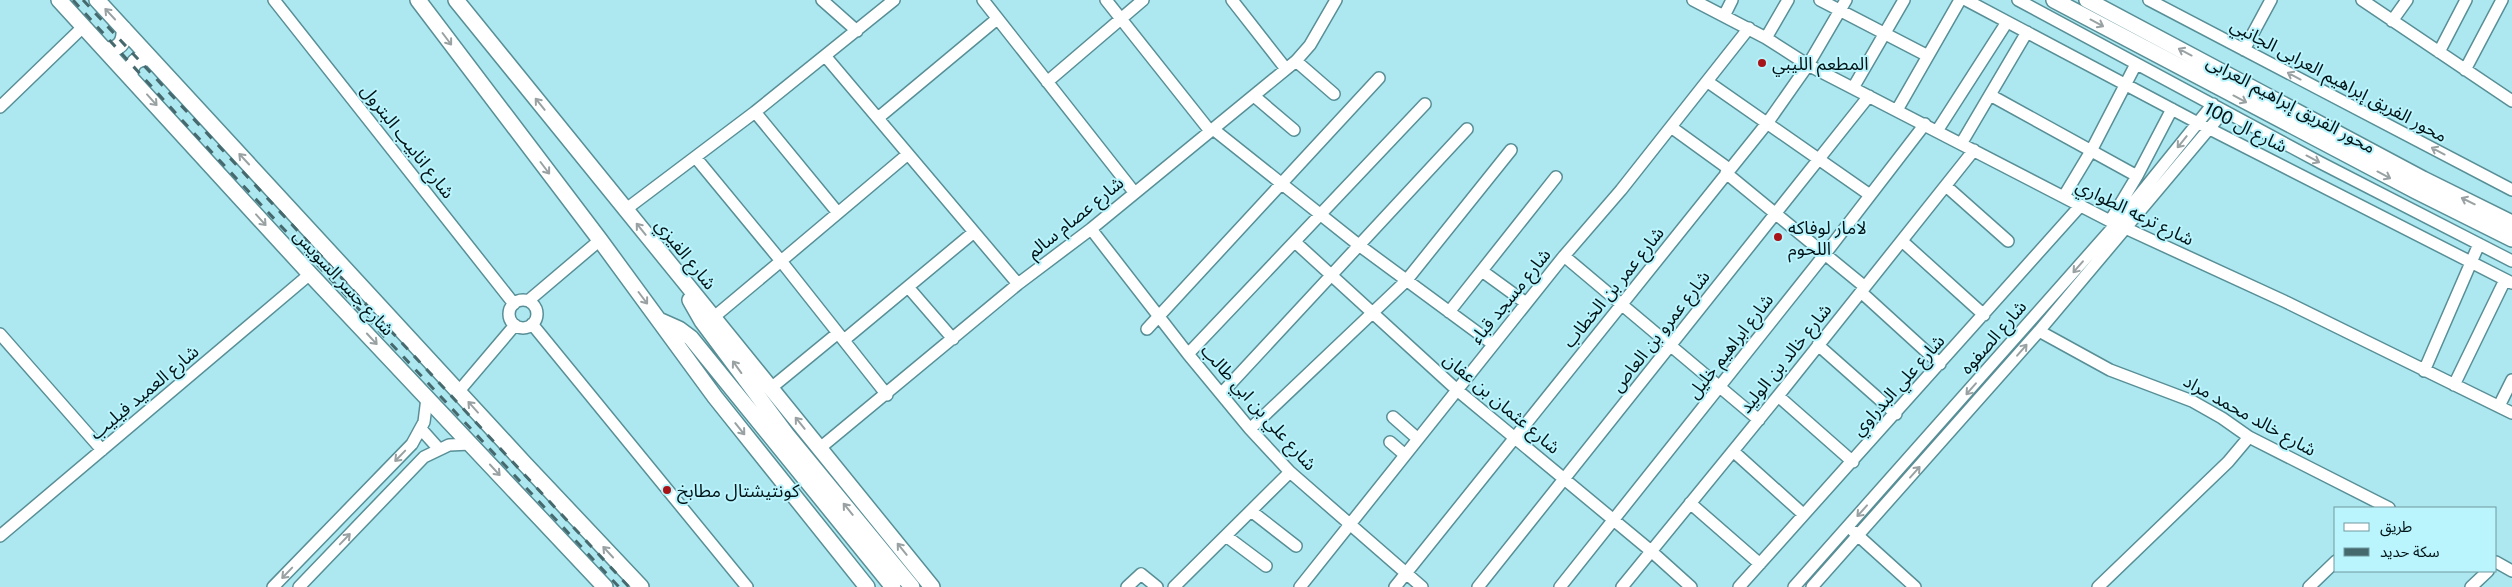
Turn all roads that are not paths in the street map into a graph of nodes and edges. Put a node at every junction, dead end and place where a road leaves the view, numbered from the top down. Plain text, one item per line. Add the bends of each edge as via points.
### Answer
1 (59, 0) edge
2 (97, 0) edge
3 (274, 0) edge
4 (418, 0) edge
5 (456, 0) edge
6 (822, 0) edge
7 (894, 0) edge
8 (983, 0) edge
9 (1106, 0) edge
10 (1143, 0) edge
11 (1232, 0) edge
12 (1336, 0) edge
13 (1693, 0) edge
14 (1732, 0) edge
15 (1788, 0) edge
16 (1820, 0) edge
17 (1846, 0) edge
18 (1904, 0) edge
19 (1960, 0) edge
20 (1966, 0) edge
21 (2018, 0) edge
22 (2054, 0) edge
23 (2087, 0) edge
24 (2149, 0) edge
25 (2271, 0) edge
26 (2362, 0) edge
27 (2407, 0) edge
28 (2466, 0) edge
29 (2502, 0) edge
30 (1840, 11) junction
31 (1724, 16) junction
32 (998, 18) junction
33 (1121, 19) junction
34 (2392, 21) junction
35 (2007, 22) junction
36 (84, 26) junction
37 (1749, 28) junction
38 (124, 30) junction
39 (857, 31) junction
40 (2026, 32) junction
41 (1884, 34) junction
42 (1766, 38) junction
43 (106, 50) junction
44 (2244, 50) junction
45 (2439, 52) junction
46 (1928, 56) junction
47 (826, 57) junction
48 (150, 58) junction
49 (1296, 61) junction
50 (2136, 64) junction
51 (1808, 65) junction
52 (1286, 69) junction
53 (2465, 70) junction
54 (130, 77) junction
55 (1379, 78) dead end
56 (1048, 82) junction
57 (1708, 82) junction
58 (2125, 84) junction
59 (1853, 88) junction
60 (1334, 94) dead end
61 (1254, 96) junction
62 (1870, 96) junction
63 (1990, 96) junction
64 (2512, 101) edge
65 (1425, 104) dead end
66 (2212, 104) junction
67 (0, 107) edge
68 (2172, 109) junction
69 (1897, 110) junction
70 (2224, 111) junction
71 (755, 112) junction
72 (878, 118) junction
73 (1768, 122) junction
74 (2198, 122) junction
75 (1924, 124) junction
76 (1671, 127) junction
77 (2210, 128) junction
78 (1467, 129) dead end
79 (1212, 130) junction
80 (1294, 130) dead end
81 (1937, 131) junction
82 (1961, 144) junction
83 (1511, 150) dead end
84 (1974, 150) junction
85 (2092, 151) junction
86 (908, 154) junction
87 (696, 158) junction
88 (1821, 159) junction
89 (1728, 171) junction
90 (2138, 176) junction
91 (1556, 177) dead end
92 (1280, 184) junction
93 (1946, 186) junction
94 (2512, 190) edge
95 (1134, 192) junction
96 (1870, 195) junction
97 (2064, 196) junction
98 (2081, 206) junction
99 (625, 210) junction
100 (838, 213) junction
101 (1775, 213) junction
102 (1320, 215) junction
103 (2512, 222) edge
104 (2117, 225) junction
105 (1091, 229) junction
106 (974, 232) junction
107 (2512, 239) edge
108 (600, 240) junction
109 (1902, 241) junction
110 (2008, 241) dead end
111 (1295, 242) junction
112 (2479, 244) junction
113 (1360, 246) junction
114 (1825, 254) junction
115 (1564, 256) junction
116 (782, 261) junction
117 (2512, 261) edge
118 (2471, 262) junction
119 (1482, 271) junction
120 (310, 274) junction
121 (1332, 276) junction
122 (1406, 281) junction
123 (2509, 281) edge
124 (1018, 284) junction
125 (686, 285) junction
126 (908, 287) junction
127 (1863, 289) junction
128 (528, 302) junction
129 (1526, 303) junction
130 (514, 304) junction
131 (1622, 304) junction
132 (1372, 312) junction
133 (1449, 312) junction
134 (1984, 315) junction
135 (714, 317) junction
136 (1159, 317) junction
137 (660, 321) junction
138 (532, 324) junction
139 (515, 325) junction
140 (1147, 329) dead end
141 (2039, 331) junction
142 (0, 334) edge
143 (841, 336) junction
144 (953, 339) junction
145 (1493, 344) junction
146 (1818, 345) junction
147 (1672, 346) junction
148 (1188, 354) junction
149 (1940, 364) junction
150 (2424, 371) junction
151 (2512, 380) edge
152 (2454, 385) junction
153 (1719, 387) junction
154 (771, 388) junction
155 (1457, 390) junction
156 (458, 391) junction
157 (887, 394) junction
158 (1221, 394) junction
159 (1778, 396) junction
160 (427, 398) junction
161 (2499, 406) junction
162 (2512, 413) edge
163 (1896, 414) junction
164 (1393, 417) dead end
165 (1759, 420) junction
166 (421, 429) junction
167 (1250, 429) junction
168 (2249, 437) junction
169 (1515, 438) junction
170 (1418, 439) junction
171 (1390, 442) dead end
172 (471, 444) junction
173 (438, 448) junction
174 (820, 448) junction
175 (102, 450) junction
176 (1732, 451) junction
177 (1405, 455) junction
178 (1853, 462) junction
179 (1290, 472) junction
180 (1566, 479) junction
181 (1690, 503) junction
182 (2385, 507) edge
183 (1251, 510) junction
184 (1803, 514) junction
185 (1613, 519) junction
186 (1350, 524) junction
187 (1848, 527) junction
188 (0, 536) edge
189 (1226, 536) junction
190 (1858, 536) junction
191 (1296, 546) dead end
192 (1651, 551) junction
193 (2334, 563) edge
194 (1760, 564) junction
195 (2497, 564) edge
196 (1266, 566) dead end
197 (2512, 571) edge
198 (2487, 572) edge
199 (1406, 573) junction
200 (273, 587) edge
201 (299, 587) edge
202 (605, 587) edge
203 (641, 587) edge
204 (747, 587) edge
205 (867, 587) edge
206 (893, 587) edge
207 (912, 587) edge
208 (932, 587) edge
209 (1127, 587) edge
210 (1157, 587) edge
211 (1174, 587) edge
212 (1300, 587) edge
213 (1395, 587) edge
214 (1422, 587) edge
215 (1478, 587) edge
216 (1560, 587) edge
217 (1622, 587) edge
218 (1691, 587) edge
219 (1739, 587) edge
220 (1794, 587) edge
221 (1812, 587) edge
222 (1916, 587) edge
223 (2098, 587) edge
224 (2309, 587) edge
225 (2471, 587) edge

1 - 36 main road, شارع جسر السويس
38 -> 2 main road, شارع جسر السويس
3 - 130 street, شارع انابيب البترول
4 -> 108 main road
99 -> 5 main road, شارع الفيزي
6 - 39 street
7 - 39 street
8 - 32 street
9 - 33 street
10 - 33 street
11 - 52 street
12 - 49 street, شارع عصام سالم via 1310,45
13 - 31 street, شارع ترعه الطواري
14 - 31 street
15 - 42 street
16 - 30 street
17 - 30 street, شارع عمر بن الخطاب
18 - 41 street
19 - 46 street
20 - 35 street, شارع ال 100
21 - 50 street
22 -> 107 main road, محور الفريق إبراهيم العرابى
103 -> 23 main road, محور الفريق إبراهيم العرابى via 2423,179
24 - 44 street, محور الفريق إبراهيم العرابى الجانبي
25 - 44 street
26 - 34 street
27 - 34 street
28 - 45 street
29 - 53 street
30 - 41 street
30 - 51 street, شارع عمر بن الخطاب
31 - 37 street, شارع ترعه الطواري
32 - 56 street
32 - 72 street
33 - 56 street
33 - 79 street
34 - 45 street
35 - 40 street, شارع ال 100
35 - 81 street
36 - 43 main road, شارع جسر السويس
36 - 67 street
37 - 42 street, شارع ترعه الطواري
37 - 57 street, شارع مسجد قباء
38 - 43 main road via 121,45 114,50
38 - 48 main road, شارع جسر السويس
39 - 47 street
40 - 58 street, شارع ال 100
40 - 63 street
41 - 46 street
41 - 59 street
42 - 51 street, شارع ترعه الطواري
43 - 54 main road, شارع جسر السويس
94 -> 44 street, محور الفريق إبراهيم العرابى الجانبي
45 - 53 street
46 - 69 street
47 - 71 street
47 - 72 street
48 - 54 main road via 135,61 130,68
156 -> 48 main road, شارع جسر السويس
49 - 52 street, شارع عصام سالم
49 - 60 street
50 - 58 street
50 - 66 street
51 - 59 street, شارع ترعه الطواري
51 - 73 street, شارع عمر بن الخطاب
52 - 61 street, شارع عصام سالم
53 - 64 street
54 -> 120 main road, شارع جسر السويس
55 - 92 street
56 - 95 street
57 - 73 street
57 - 76 street, شارع مسجد قباء
58 - 68 street, شارع ال 100
58 - 85 street
59 - 62 street, شارع ترعه الطواري
61 - 79 street, شارع عصام سالم
61 - 80 street
62 - 69 street, شارع ترعه الطواري
62 - 88 street, شارع عمرو بن العاص
63 - 82 street
63 - 85 street
65 - 102 street
66 - 70 street
66 - 74 street, شارع الصفوه
68 - 74 street, شارع ال 100
68 - 90 street
69 - 75 street, شارع ترعه الطواري
70 - 77 street, شارع الصفوه
70 -> 112 street
71 - 87 street
71 - 100 street
72 - 86 street
73 - 88 street
73 - 89 street, شارع عمر بن الخطاب
74 - 77 street, شارع ال 100
74 -> 104 street, شارع الصفوه
75 - 81 street, شارع ترعه الطواري
75 - 96 street, شارع ابراهيم خليل
76 - 89 street
76 - 115 street, شارع مسجد قباء
77 - 104 street, شارع الصفوه
77 - 118 street, شارع ال 100
78 - 113 street
79 - 92 street
79 - 95 street, شارع عصام سالم
81 - 82 street, شارع ترعه الطواري
82 - 84 street, شارع ترعه الطواري
83 - 122 street
84 - 93 street, شارع خالد بن الوليد
84 - 97 street, شارع ترعه الطواري
85 - 90 street
85 - 97 street
86 - 100 street
86 - 106 street
87 - 99 street
87 - 116 street
88 - 96 street
88 - 101 street, شارع عمرو بن العاص
89 - 101 street
89 - 131 street, شارع عمر بن الخطاب
90 - 104 street
91 - 119 street
92 - 102 street
92 - 136 street
93 - 109 street, شارع خالد بن الوليد
93 - 110 street
95 - 105 street, شارع عصام سالم
96 - 114 street, شارع ابراهيم خليل
97 - 98 street, شارع ترعه الطواري
98 - 104 street, شارع ترعه الطواري
98 - 134 street, شارع علي البدراوي
125 -> 99 main road, شارع الفيزي
100 - 116 street
101 - 114 street
101 - 147 street, شارع عمرو بن العاص
102 - 111 street
102 - 113 street
104 - 141 street, شارع الصفوه
104 - 150 street, شارع ترعه الطواري via 2286,302
104 -> 187 street, شارع الصفوه
105 - 124 street, شارع عصام سالم
105 - 136 street, شارع علي بن ابي طالب
106 - 124 street
106 - 126 street
108 - 128 street
108 -> 137 main road
109 - 127 street, شارع خالد بن الوليد
109 - 134 street
111 - 121 street, شارع عثمان بن عفان
111 - 148 street
112 - 117 street
112 - 118 street
113 - 121 street
113 - 122 street
114 - 127 street
114 - 153 street, شارع ابراهيم خليل
115 - 129 street, شارع مسجد قباء
115 - 131 street
116 - 135 street
116 - 143 street
118 - 123 street, شارع ال 100
118 - 150 street
119 - 129 street
119 - 133 street
120 -> 160 main road, شارع جسر السويس
120 - 175 street, شارع العميد فيليب
121 - 132 street, شارع عثمان بن عفان
121 - 158 street
122 - 132 street
122 - 133 street
123 - 152 street
124 - 144 street, شارع عصام سالم
125 - 135 main road, شارع الفيزي
207 -> 125 main road via 769,411 697,314
126 - 143 street
126 - 144 street
127 - 146 street, شارع خالد بن الوليد
127 - 149 street
128 - 130 street via 521,300
128 - 138 street via 536,310
129 - 145 street, شارع مسجد قباء
130 - 139 street via 509,315
131 - 147 street
131 - 169 street, شارع عمر بن الخطاب
132 - 155 street, شارع عثمان بن عفان
132 - 167 street
133 - 145 street
134 - 149 street, شارع علي البدراوي
135 - 154 main road, شارع الفيزي
136 - 140 street
136 - 148 street, شارع علي بن ابي طالب
137 -> 205 main road via 715,397
137 - 206 main road via 691,338
138 - 139 street via 526,328
138 - 204 street
139 - 156 street
141 - 168 street, شارع خالد محمد مراد via 2110,370 2192,401
190 -> 141 street, شارع الصفوه
142 - 175 street
143 - 154 street
143 - 157 street
144 - 157 street, شارع عصام سالم
145 - 155 street, شارع مسجد قباء
146 - 159 street, شارع خالد بن الوليد
146 - 163 street
147 - 153 street
147 - 180 street, شارع عمرو بن العاص
148 - 158 street, شارع علي بن ابي طالب
149 - 163 street, شارع علي البدراوي
150 - 152 street, شارع ترعه الطواري
151 - 161 street
152 - 161 street, شارع ترعه الطواري
153 - 165 street
153 - 185 street, شارع ابراهيم خليل
174 -> 154 main road, شارع الفيزي
155 - 169 street, شارع عثمان بن عفان
155 - 170 street, شارع مسجد قباء
203 -> 156 main road, شارع جسر السويس
157 - 174 street, شارع عصام سالم
158 - 167 street, شارع علي بن ابي طالب
159 - 165 street, شارع خالد بن الوليد
159 - 178 street
160 - 166 street
160 - 172 main road, شارع جسر السويس
161 - 162 street, شارع ترعه الطواري
163 - 178 street, شارع علي البدراوي
164 - 170 street
165 - 176 street, شارع خالد بن الوليد
166 - 173 street
166 -> 200 street via 412,444
167 - 179 street, شارع علي بن ابي طالب
168 - 182 street, شارع خالد محمد مراد
168 - 223 street via 2228,462
169 - 180 street, شارع عثمان بن عفان
169 - 199 street, شارع عمر بن الخطاب
170 - 177 street, شارع مسجد قباء
171 - 177 street
172 - 173 street
172 -> 202 main road, شارع جسر السويس
201 -> 173 street via 424,457
208 -> 174 main road, شارع الفيزي
175 - 188 street, شارع العميد فيليب
176 - 181 street, شارع خالد بن الوليد
176 - 184 street
177 - 186 street, شارع مسجد قباء
178 - 184 street, شارع علي البدراوي
179 - 183 street
179 - 186 street, شارع علي بن ابي طالب
180 - 185 street, شارع عثمان بن عفان
180 - 215 street, شارع عمرو بن العاص
181 - 192 street, شارع خالد بن الوليد
181 - 194 street
183 - 189 street
183 - 191 street
184 - 194 street, شارع علي البدراوي
185 - 192 street, شارع عثمان بن عفان
185 - 216 street, شارع ابراهيم خليل
186 - 199 street, شارع علي بن ابي طالب
186 - 212 street, شارع مسجد قباء
187 - 190 street
187 - 220 street, شارع الصفوه
189 - 196 street
189 - 211 street
190 - 221 street, شارع الصفوه
190 - 222 street
192 - 217 street, شارع خالد بن الوليد
192 - 218 street, شارع عثمان بن عفان
193 - 224 street
194 - 219 street, شارع علي البدراوي
195 - 197 street
198 - 225 street
199 - 213 street, شارع عمر بن الخطاب
199 - 214 street, شارع علي بن ابي طالب
209 - 210 street via 1141,574

